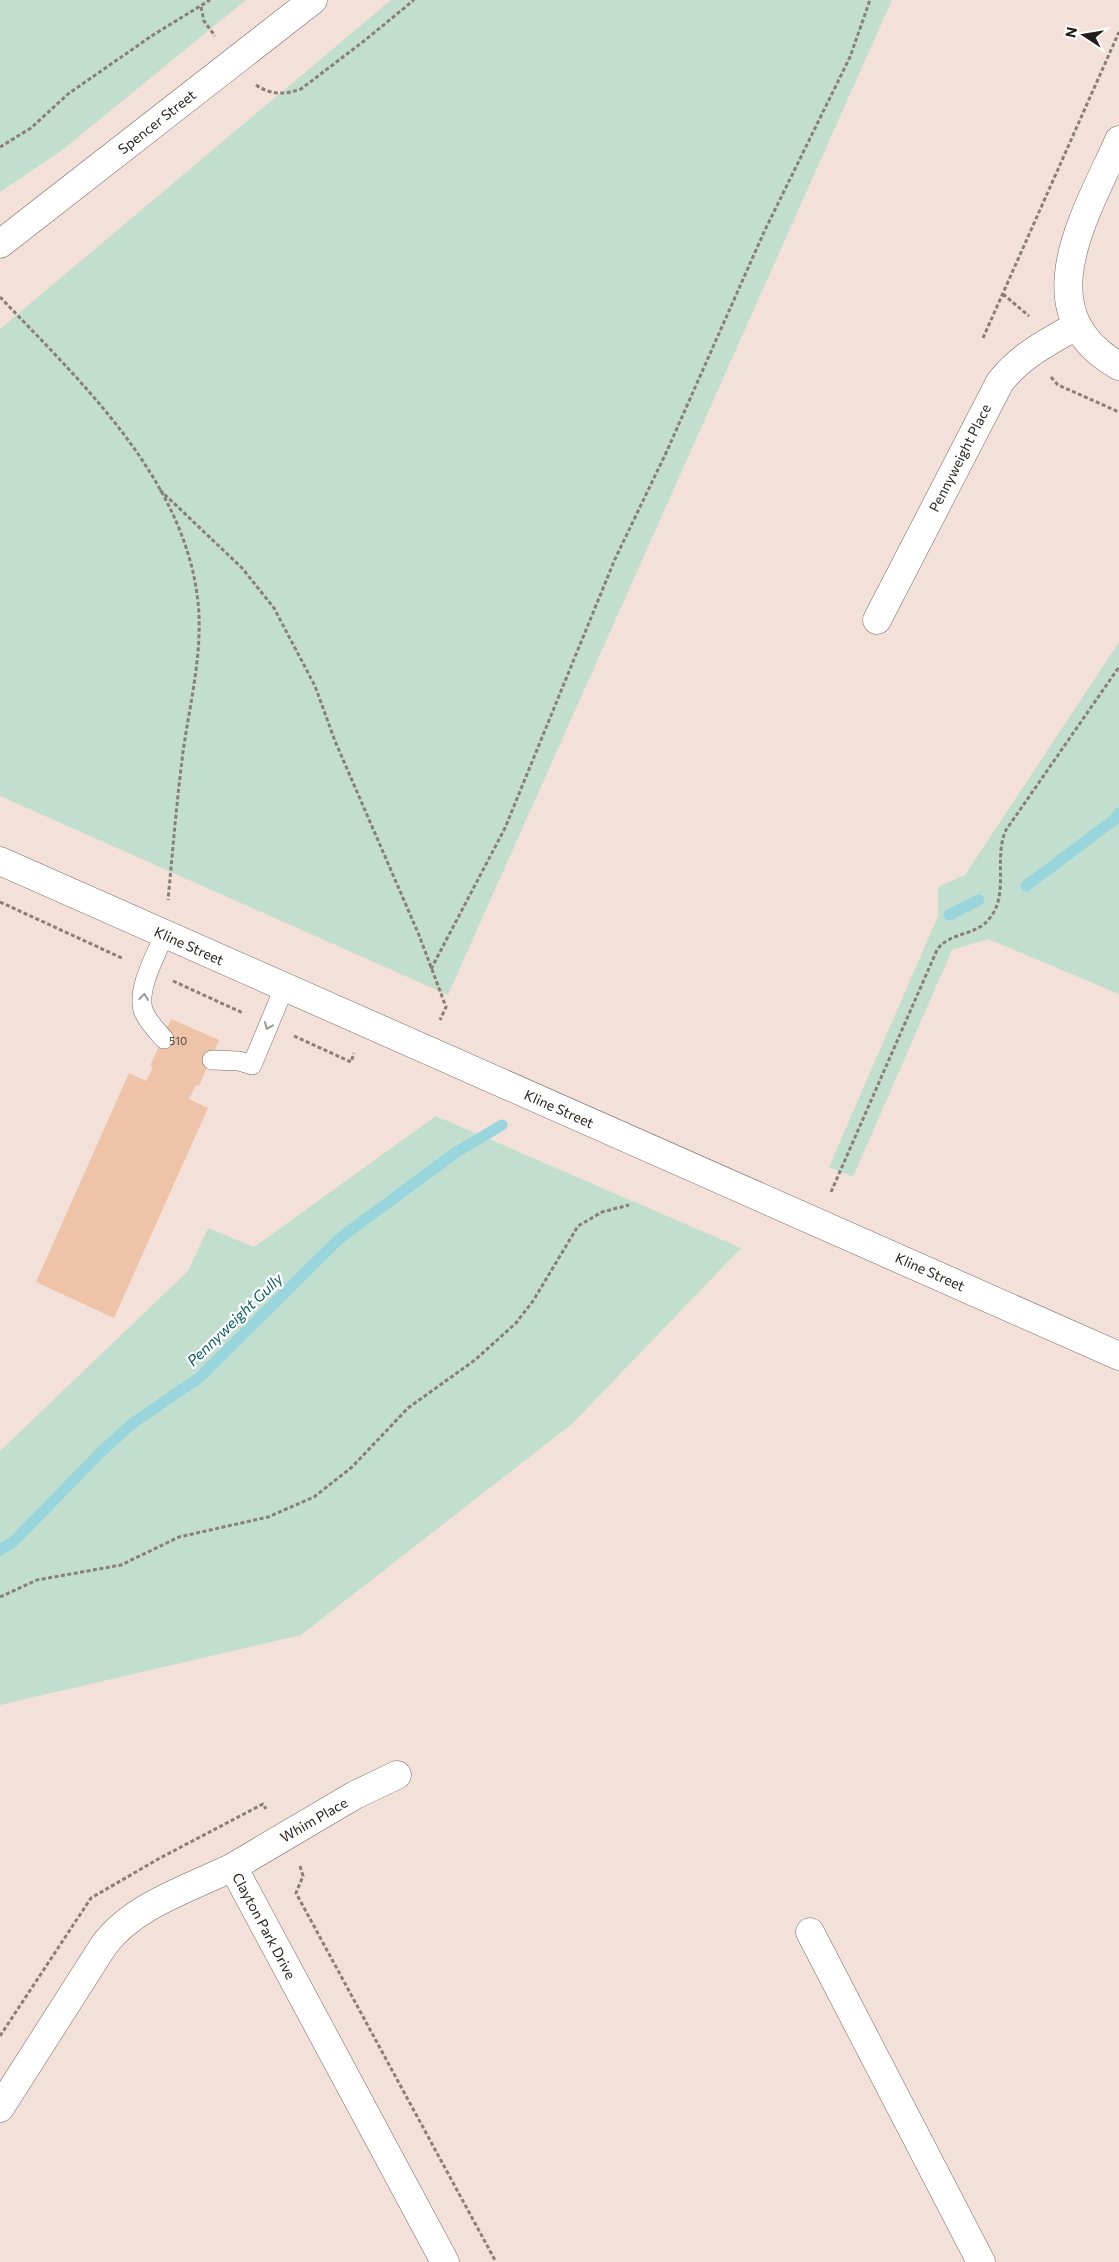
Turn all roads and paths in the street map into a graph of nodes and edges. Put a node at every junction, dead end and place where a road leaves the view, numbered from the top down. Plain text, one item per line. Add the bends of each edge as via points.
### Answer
1 (210, 0) edge
2 (313, 0) edge
3 (870, 0) edge
4 (1119, 32) edge
5 (1119, 140) edge
6 (0, 147) edge
7 (0, 244) edge
8 (0, 297) edge
9 (1076, 326) junction
10 (983, 338) dead end
11 (1119, 366) edge
12 (158, 488) junction
13 (877, 620) dead end
14 (1119, 667) edge
15 (0, 861) edge
16 (0, 902) edge
17 (164, 935) junction
18 (431, 969) junction
19 (150, 971) junction
20 (284, 988) junction
21 (269, 1024) junction
22 (164, 1039) dead end
23 (356, 1050) dead end
24 (425, 1050) junction
25 (212, 1060) dead end
26 (629, 1205) dead end
27 (818, 1223) junction
28 (1119, 1356) edge
29 (0, 1597) edge
30 (397, 1776) dead end
31 (283, 1837) junction
32 (233, 1867) junction
33 (810, 1932) dead end
34 (0, 2108) edge
35 (445, 2262) edge
36 (496, 2262) edge
37 (981, 2262) edge

1 - 6 path via 68,94 31,128
2 - 7 street, Spencer Street
3 - 18 path via 850,57 764,232 670,444 615,558 505,828
4 - 10 path
5 - 9 street via 1070,257 1068,294
8 - 12 path via 96,398
9 - 11 street via 1090,346
9 - 13 street, Pennyweight Place via 1030,352 1000,382
12 - 17 path via 190,558 198,604 197,644
12 - 18 path via 242,568 274,608 315,686 335,742
14 - 27 path via 1006,830 1001,852 999,895 992,915 978,928 946,940 937,950
15 - 17 street, Kline Street
16 - 19 path
17 - 19 lane
17 - 20 street, Kline Street
18 - 24 path via 446,1007
19 - 21 path
22 -> 19 lane via 143,1010
20 - 21 lane
20 - 24 street, Kline Street
21 - 23 path via 351,1062
21 -> 25 lane via 252,1065
24 - 27 street, Kline Street
26 - 29 path via 602,1212 578,1226 533,1302 516,1323 475,1360 408,1408 352,1467 314,1497 268,1517 179,1537 121,1566 37,1580
27 - 28 street, Kline Street
30 - 31 street, Whim Place via 356,1795
31 - 32 street, Whim Place
31 - 36 path via 302,1869 303,1876 296,1893
32 - 34 street, Clayton Park Drive via 136,1914 117,1929
32 - 35 street, Clayton Park Drive
33 - 37 street

